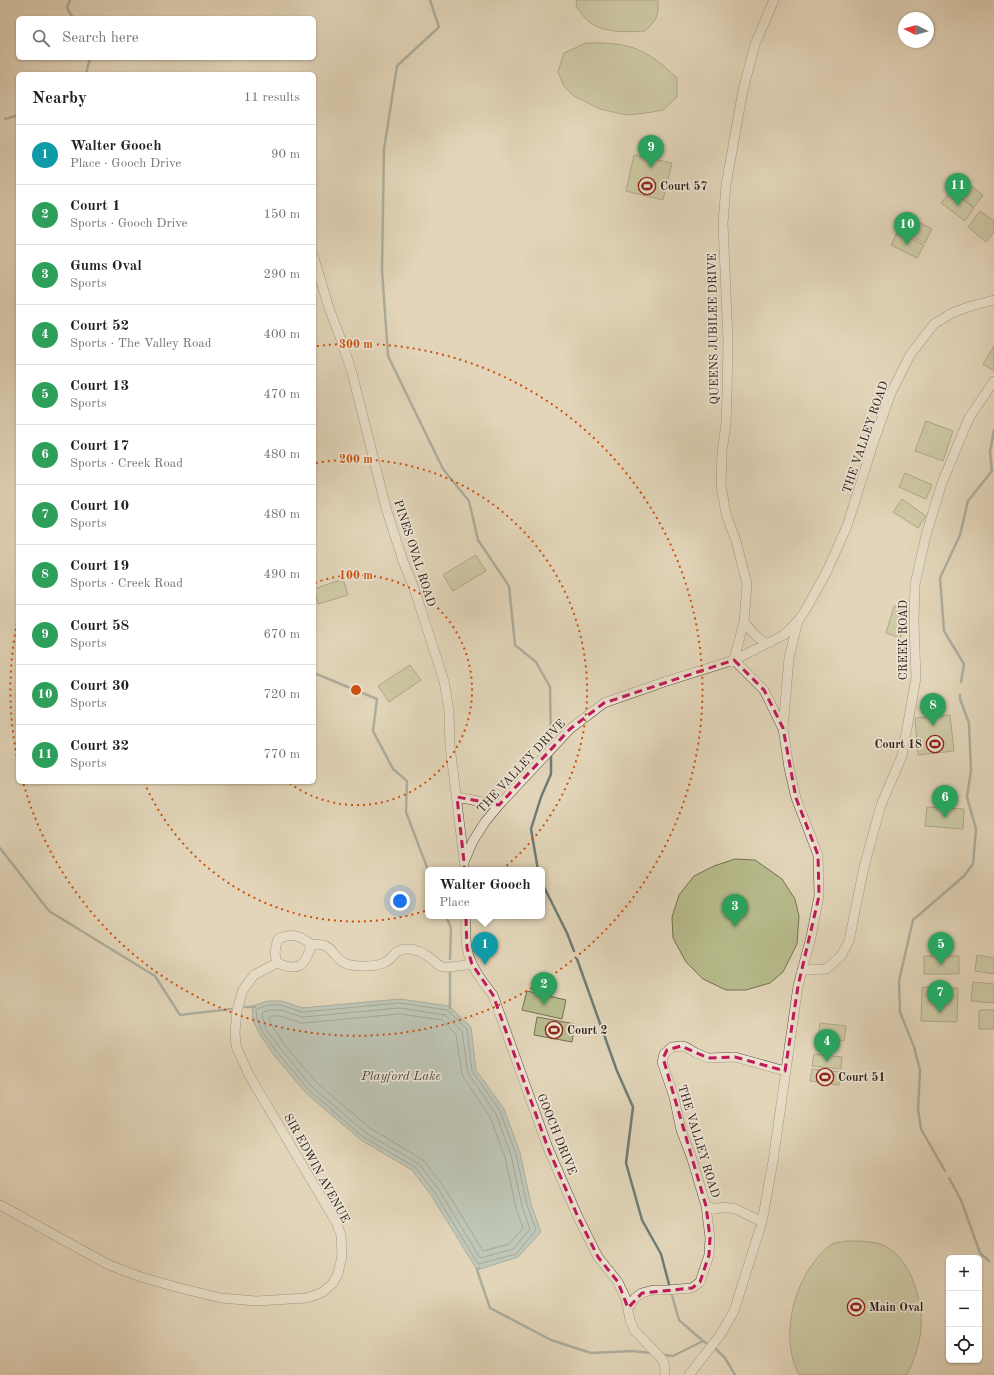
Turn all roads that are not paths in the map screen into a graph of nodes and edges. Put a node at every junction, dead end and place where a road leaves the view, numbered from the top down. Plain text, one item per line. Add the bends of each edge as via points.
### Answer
1 (774, 0) edge
2 (316, 265) edge
3 (994, 300) edge
4 (994, 381) edge
5 (798, 621) junction
6 (744, 622) junction
7 (766, 644) junction
8 (734, 660) junction
9 (783, 728) junction
10 (457, 797) junction
11 (499, 805) junction
12 (464, 866) edge
13 (466, 919) edge
14 (311, 944) junction
15 (277, 963) junction
16 (472, 964) junction
17 (802, 970) junction
18 (785, 1071) junction
19 (0, 1206) edge
20 (706, 1206) junction
21 (762, 1222) junction
22 (628, 1308) junction
23 (665, 1375) edge
24 (689, 1375) edge

1 - 6 street, QUEENS JUBILEE DRIVE via 755,44 743,90 726,185 723,223 728,340 726,424 721,485 726,514 747,584
2 - 10 street, PINES OVAL ROAD via 352,373 386,508 444,681
3 - 5 street, THE VALLEY ROAD via 952,313 934,324 910,355 889,400 847,526 827,572
4 - 17 street, CREEK ROAD via 969,418 942,483 926,535 915,584 916,678 902,756 882,806 864,867 849,941 841,956 826,969
5 - 7 street, THE VALLEY ROAD via 784,635
5 - 9 street, THE VALLEY ROAD via 789,658
6 - 7 street
6 - 8 street, QUEENS JUBILEE DRIVE
7 - 8 street, THE VALLEY ROAD
8 - 9 street, THE VALLEY ROAD via 764,690
8 - 11 street, THE VALLEY DRIVE via 604,703 570,729
9 - 17 street, THE VALLEY ROAD via 796,798 818,855 819,896
10 - 11 street
10 - 12 street, PINES OVAL ROAD
11 - 12 street, THE VALLEY DRIVE via 473,841
13 - 16 street via 467,948
14 - 15 street via 304,963 297,967 285,967
14 - 15 street via 296,936 287,935 278,939 274,957
14 - 16 street via 324,945 347,964 365,966 387,962 394,953 406,949 427,954 439,966
15 - 19 street, SIR EDWIN AVENUE via 254,975 243,990 237,1010 236,1046 249,1075 320,1192 341,1235 342,1256 338,1274 323,1292 307,1298 256,1301 221,1298 180,1288 109,1265
16 - 22 street, GOOCH DRIVE via 479,978 493,995 548,1148 578,1217 598,1257 618,1282
17 - 18 street, THE VALLEY ROAD
18 - 20 street, THE VALLEY ROAD via 735,1056 708,1058 681,1046 672,1047 664,1054 662,1062
18 - 21 street, THE VALLEY ROAD via 774,1162
20 - 21 street via 736,1209
20 - 22 street, THE VALLEY ROAD via 710,1238 709,1255 700,1282 692,1288 642,1293
21 - 24 street, THE VALLEY ROAD via 734,1311 721,1334
22 - 23 street, GOOCH DRIVE via 634,1330 663,1360

